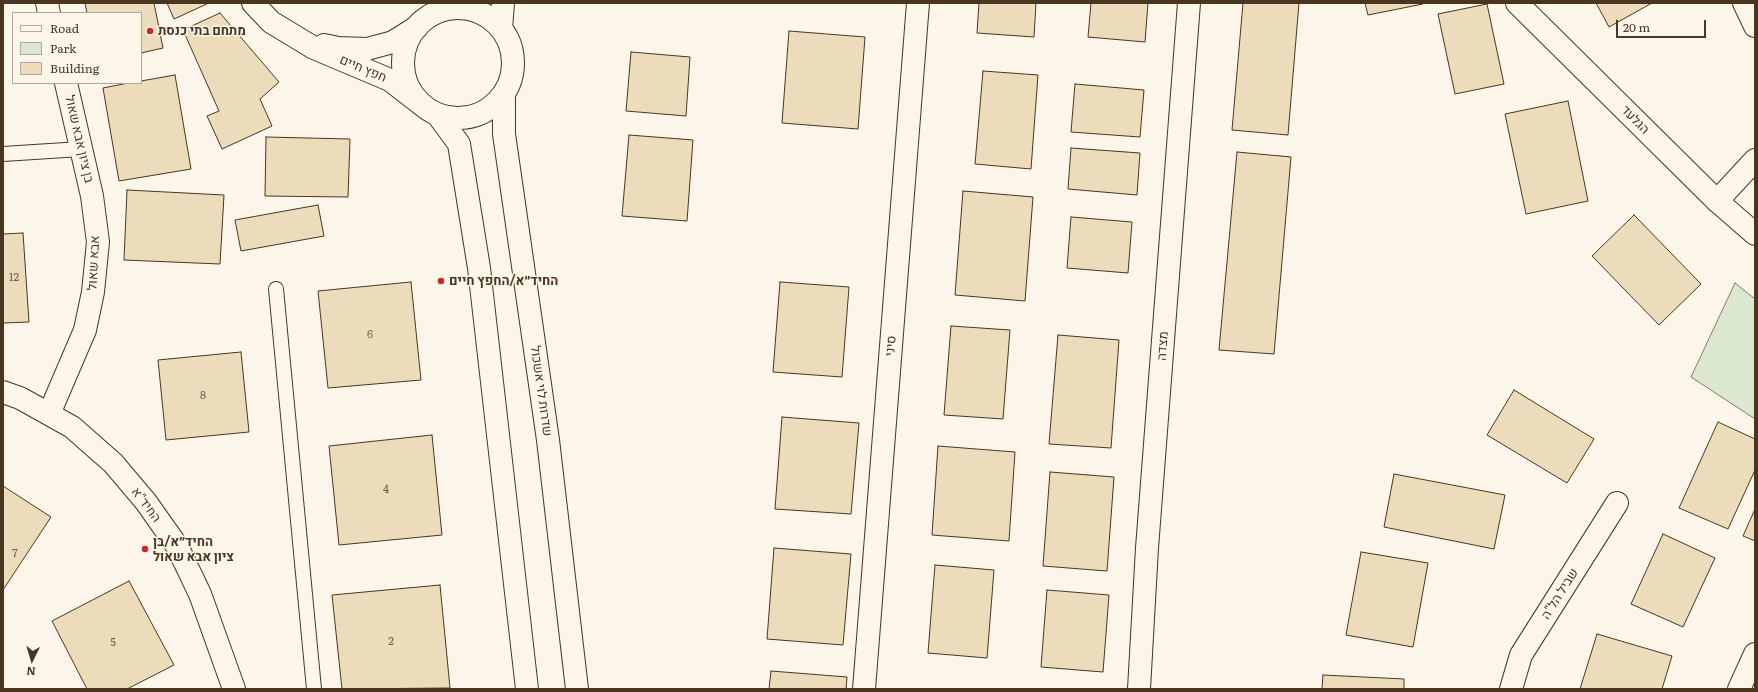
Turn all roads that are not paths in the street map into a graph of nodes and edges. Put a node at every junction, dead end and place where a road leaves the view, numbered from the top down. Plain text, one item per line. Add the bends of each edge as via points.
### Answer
1 (253, 3) edge
2 (503, 3) edge
3 (918, 3) edge
4 (1189, 3) edge
5 (1517, 3) edge
6 (1744, 3) edge
7 (427, 15) edge
8 (1755, 26) edge
9 (501, 29) junction
10 (301, 40) junction
11 (66, 84) edge
12 (504, 94) junction
13 (429, 109) junction
14 (81, 149) junction
15 (3, 154) edge
16 (1755, 160) edge
17 (92, 196) joint
18 (1717, 201) junction
19 (1755, 234) edge
20 (276, 289) dead end
21 (3, 392) edge
22 (49, 414) junction
23 (1617, 503) dead end
24 (1755, 654) edge
25 (234, 689) edge
26 (314, 689) edge
27 (527, 689) edge
28 (577, 689) edge
29 (864, 689) edge
30 (1139, 689) edge
31 (1511, 689) edge
32 (1739, 689) edge

1 - 10 street, חפץ חיים via 271,22
2 - 9 street
3 - 29 street, סיני
4 - 30 street, מצדה via 1147,548
5 - 18 street, הגלעד
6 - 8 street
7 - 9 street via 450,9 469,9 487,16
7 - 10 street, חפץ חיים via 393,42 368,48 338,48
7 - 13 street via 408,41 403,58 404,74 410,90
9 - 12 street via 510,44 513,61 511,78
10 - 13 street, חפץ חיים via 390,80
11 - 14 street, בן ציון אבא שאול
12 - 13 street via 491,108 474,116 456,118
12 - 28 street, שדרות לוי אשכול via 504,134 548,440
13 - 27 street via 459,144 478,268
14 - 15 lane
14 - 17 street, בן ציון אבא שאול
16 - 18 street
17 - 22 street, אבא שאול via 98,242 93,292 85,330
18 - 19 street, הגלעד
20 - 26 lane
21 - 22 street, החיד"א
22 - 25 street, החיד"א via 72,427 113,463 146,502 177,546 200,594
23 - 31 street, שביל הל"ה via 1521,655
24 - 32 street

